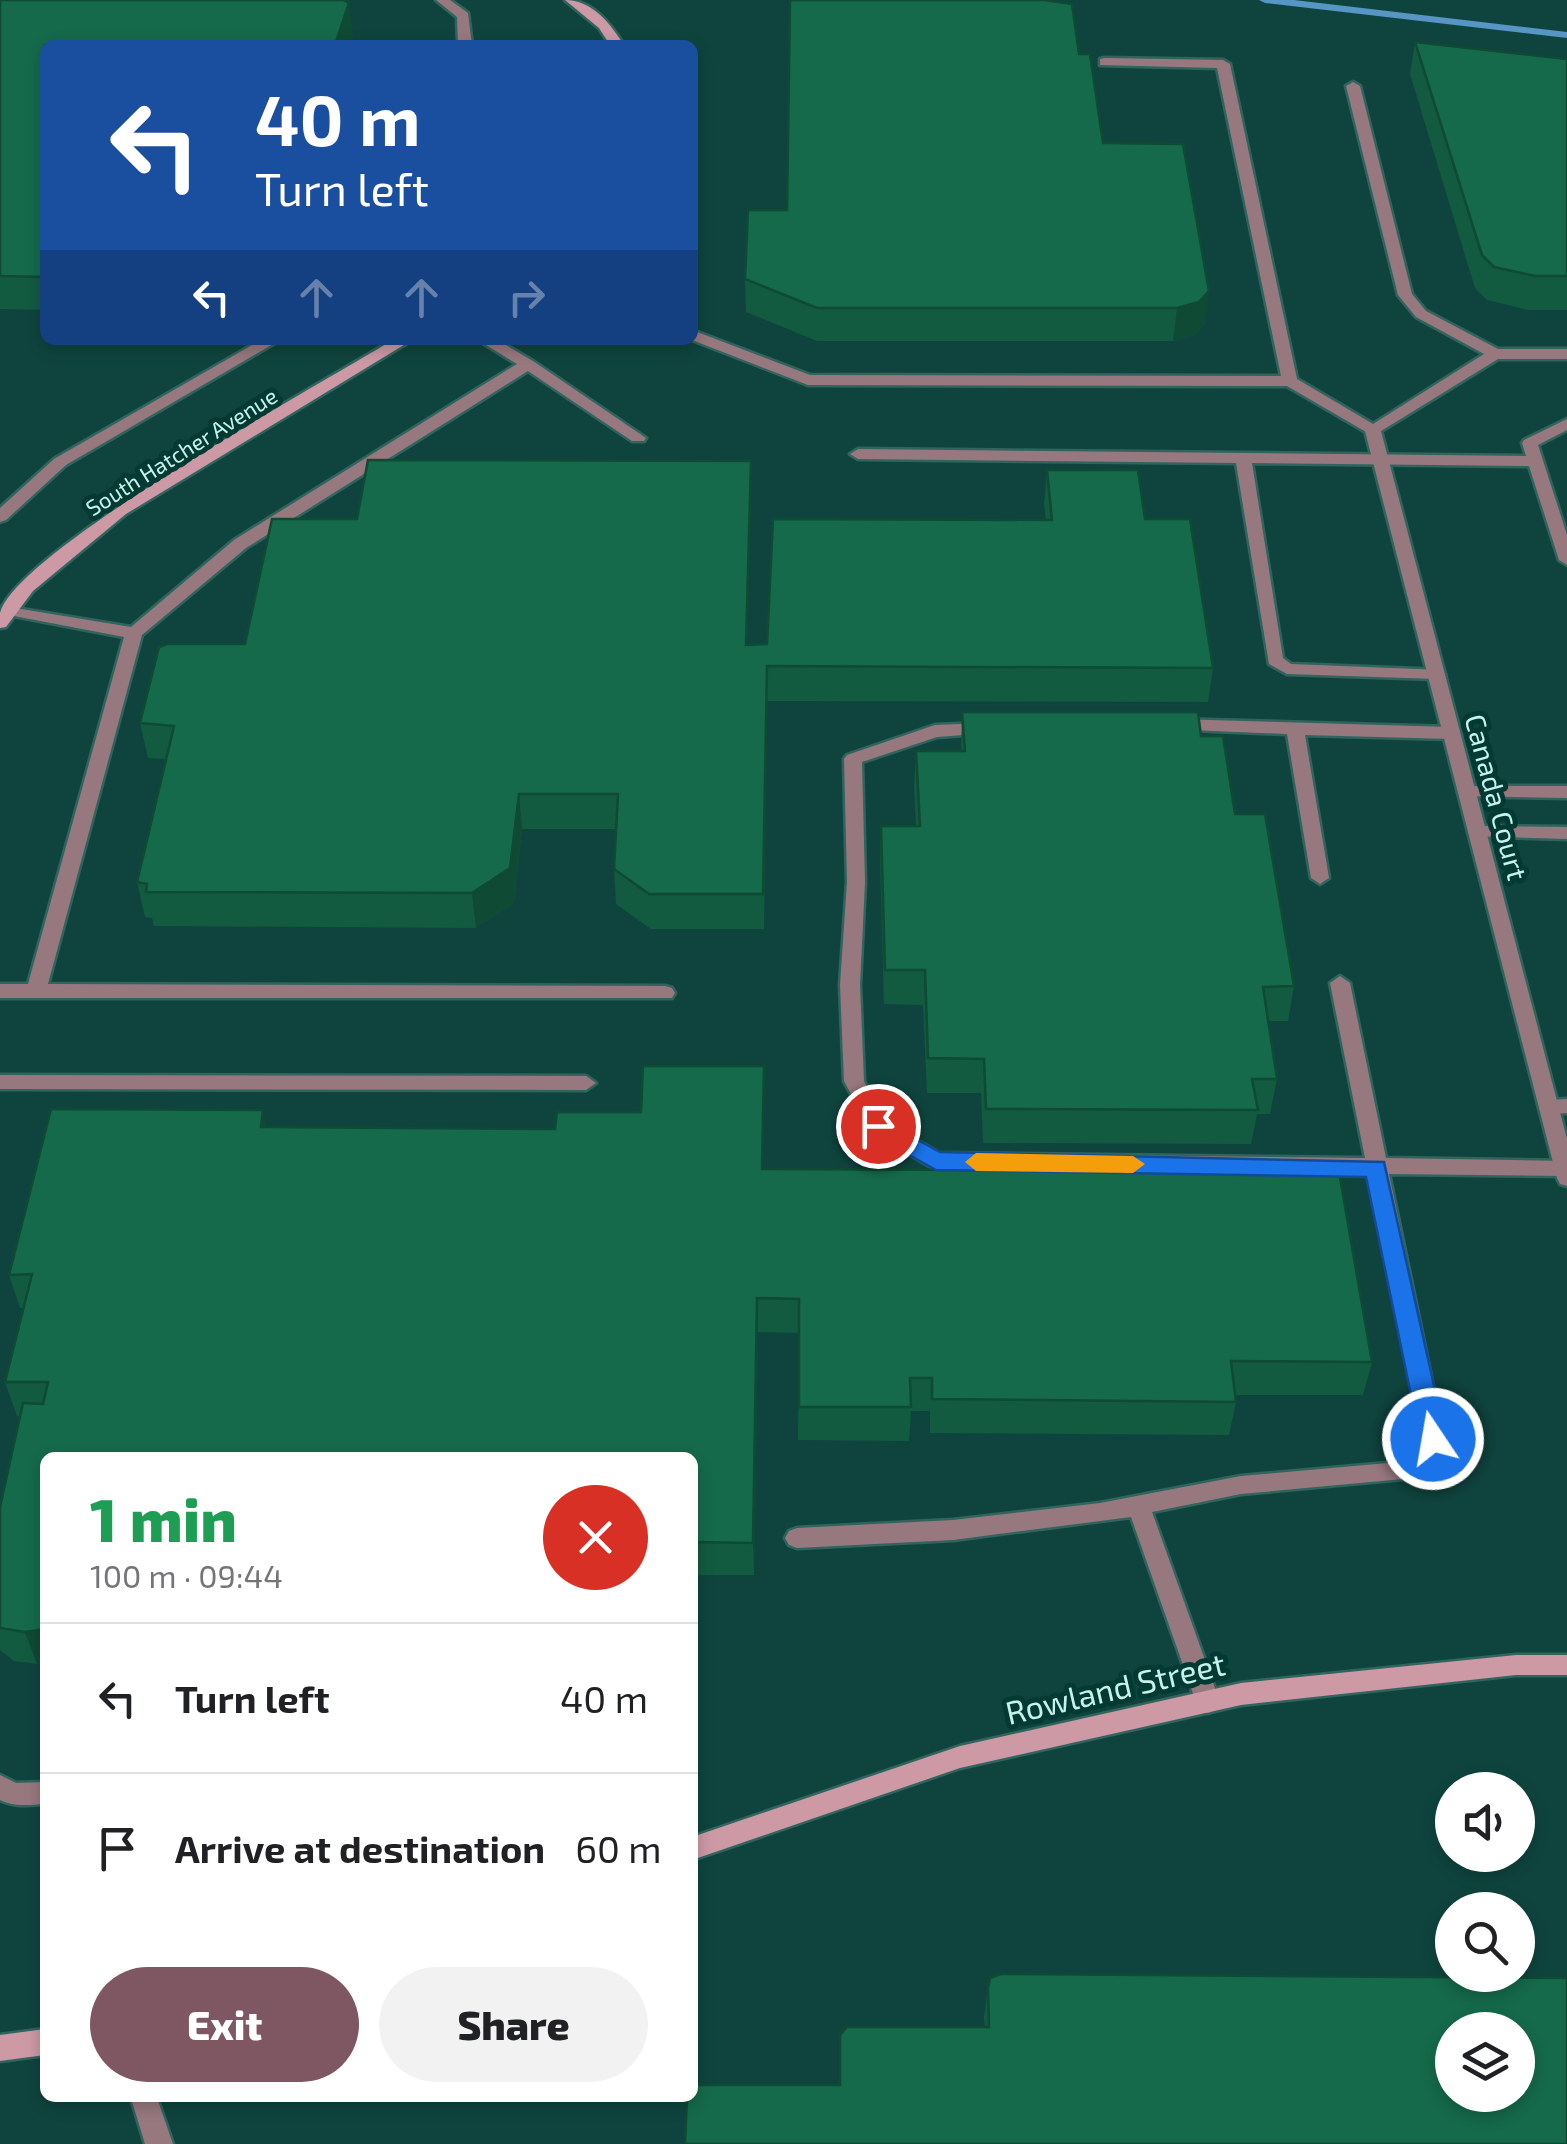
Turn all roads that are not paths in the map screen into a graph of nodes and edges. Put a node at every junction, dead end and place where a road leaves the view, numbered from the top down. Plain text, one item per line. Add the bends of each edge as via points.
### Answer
1 (442, 0) edge
2 (571, 0) edge
3 (465, 40) edge
4 (614, 40) edge
5 (1106, 62) dead end
6 (1353, 86) dead end
7 (698, 336) edge
8 (263, 345) edge
9 (396, 345) edge
10 (495, 345) edge
11 (1495, 354) junction
12 (1567, 354) edge
13 (528, 364) junction
14 (1290, 380) junction
15 (1567, 424) edge
16 (1373, 431) junction
17 (638, 438) dead end
18 (858, 454) dead end
19 (1243, 459) junction
20 (1380, 460) junction
21 (1535, 461) junction
22 (0, 517) edge
23 (1567, 560) edge
24 (5, 616) edge
25 (134, 632) junction
26 (1436, 674) junction
27 (1158, 724) edge
28 (1009, 728) edge
29 (1295, 728) junction
30 (1451, 733) junction
31 (1467, 792) junction
32 (1567, 792) edge
33 (1478, 832) junction
34 (1567, 833) edge
35 (1320, 878) dead end
36 (1340, 982) dead end
37 (0, 991) edge
38 (36, 991) junction
39 (664, 993) dead end
40 (0, 1082) edge
41 (586, 1083) dead end
42 (1558, 1107) edge
43 (1376, 1168) junction
44 (1566, 1173) edge
45 (1138, 1505) junction
46 (798, 1538) dead end
47 (1567, 1665) edge
48 (1208, 1702) junction
49 (0, 1786) edge
50 (40, 1793) edge
51 (698, 1841) edge
52 (40, 2043) edge
53 (0, 2048) edge
54 (145, 2102) edge
55 (159, 2144) edge

1 - 3 street via 463,16
2 - 4 street
5 - 14 street via 1223,64
6 - 11 street via 1405,295 1420,314
7 - 14 street via 808,380
8 - 22 street via 60,462
9 - 24 street, South Hatcher Avenue via 120,510 26,588
10 - 13 street
11 - 12 street
11 - 16 street
13 - 17 street
13 - 25 street via 240,544
14 - 16 street
15 - 21 street via 1530,443
16 - 20 street, Canada Court
18 - 19 street
19 - 20 street
19 - 26 street via 1275,660 1288,670
20 - 21 street
20 - 26 street, Canada Court
21 - 23 street
24 - 25 street
25 - 38 street
26 - 30 street, Canada Court
27 - 29 street
28 - 43 street via 935,731 854,759 854,1081 878,1126 936,1161
29 - 30 street
29 - 35 street
30 - 31 street, Canada Court
31 - 32 street
31 - 33 street, Canada Court
33 - 34 street
33 - 42 street, Canada Court
36 - 43 street
37 - 38 street
38 - 39 street
40 - 41 street
42 - 44 street, Canada Court
43 - 44 street
43 - 45 street via 1433,1439 1417,1470 1241,1485
45 - 46 street via 953,1530
45 - 48 street
47 - 48 street, Rowland Street via 1516,1665
48 - 51 street, Rowland Street via 960,1757
49 - 50 street via 12,1794
52 - 53 street
54 - 55 street

